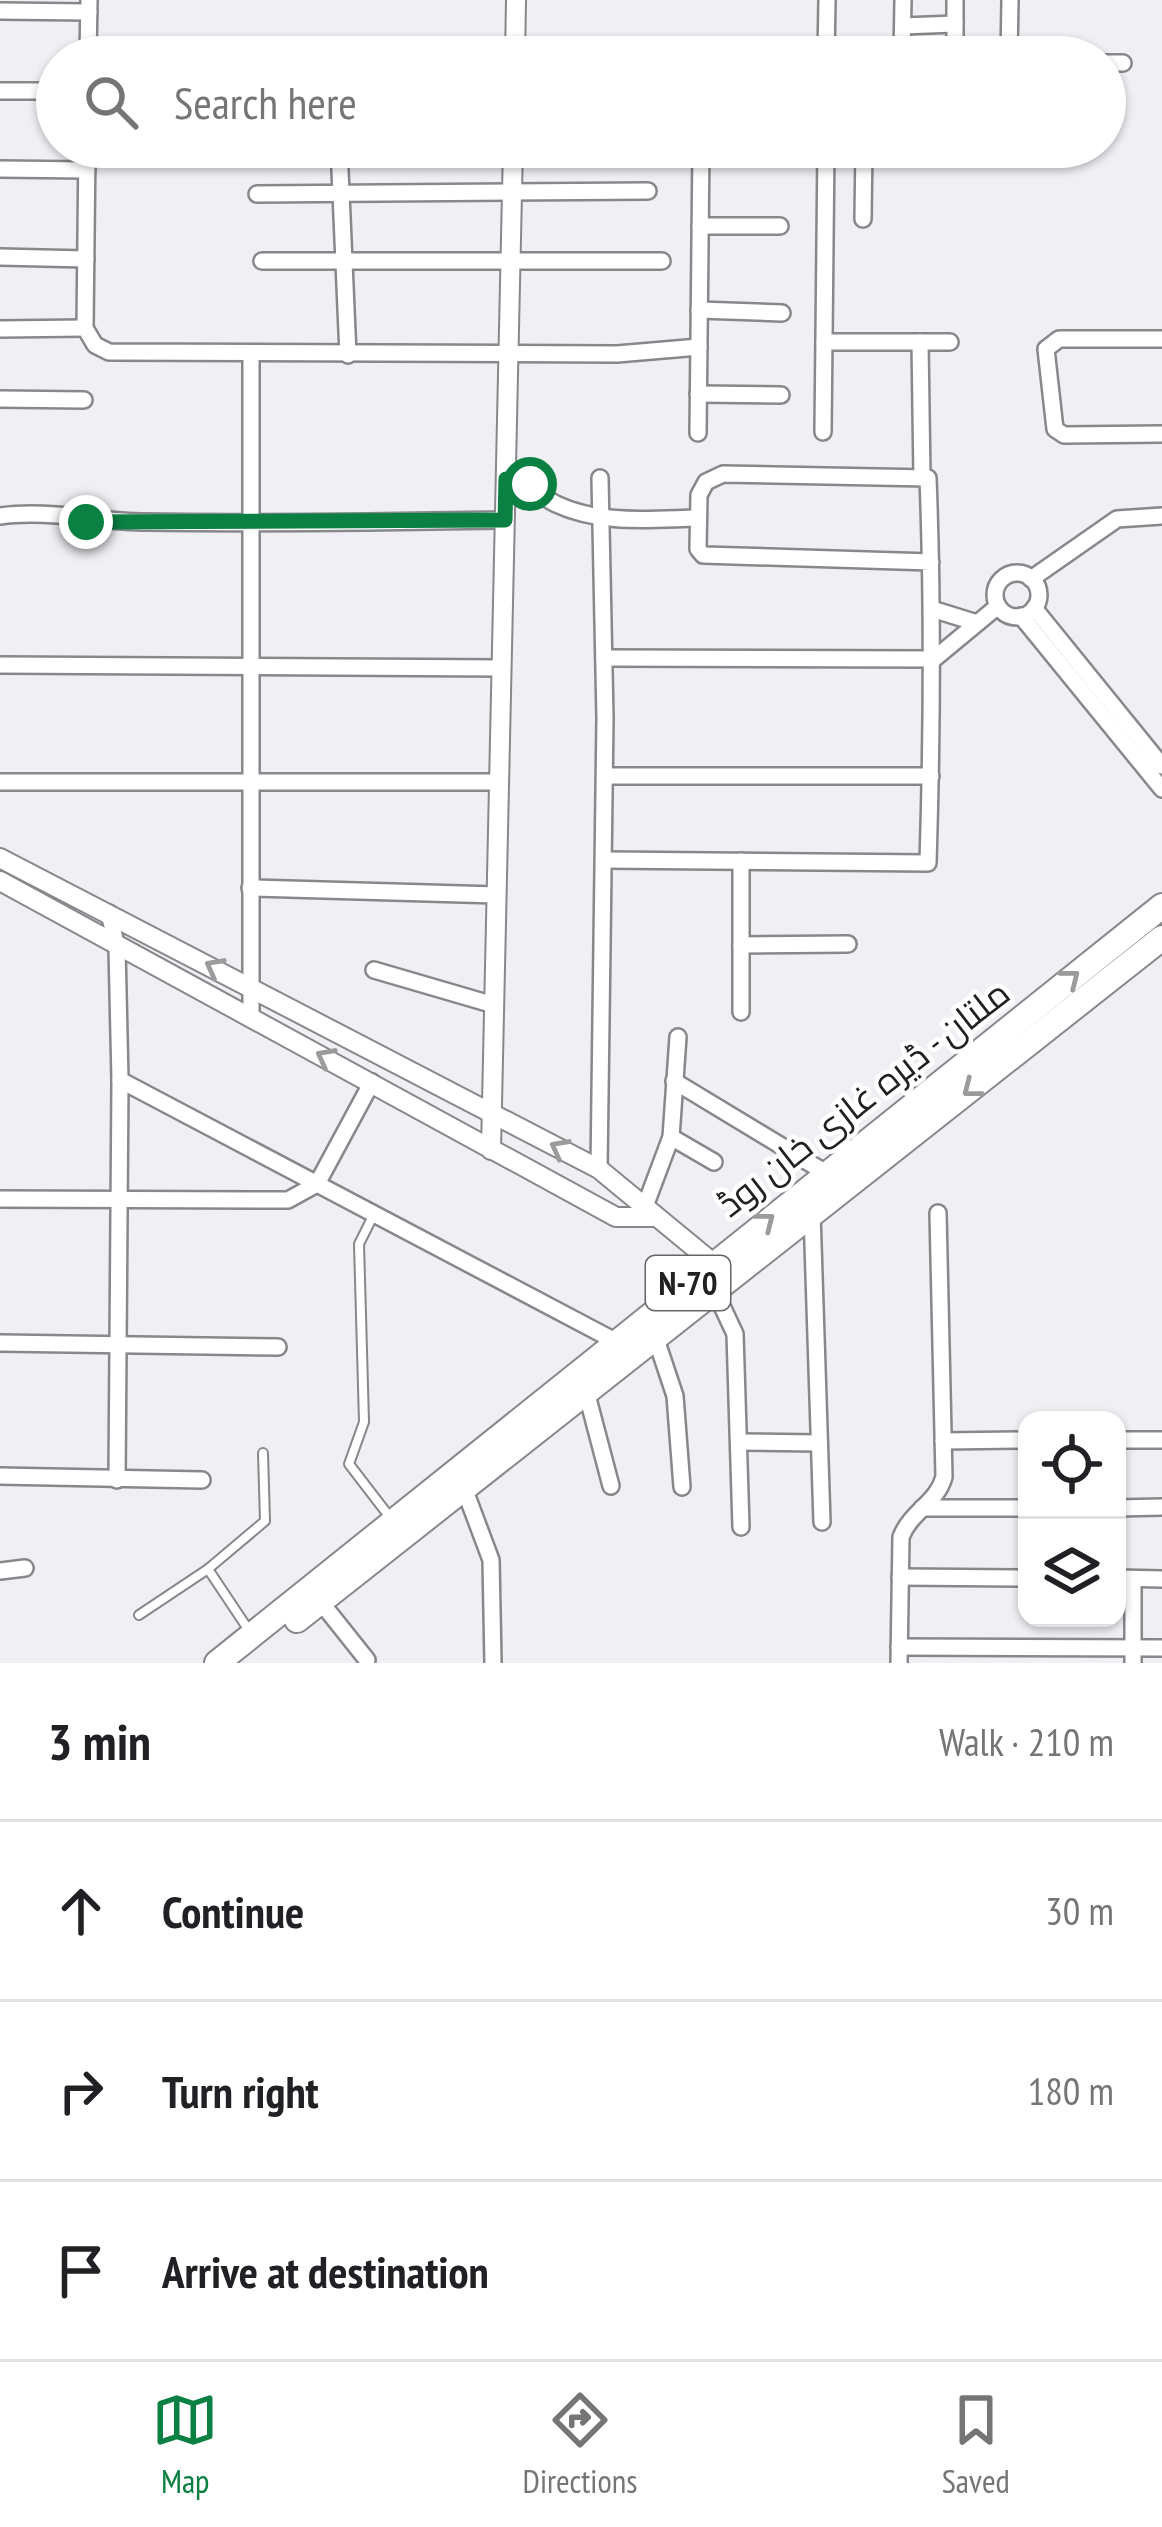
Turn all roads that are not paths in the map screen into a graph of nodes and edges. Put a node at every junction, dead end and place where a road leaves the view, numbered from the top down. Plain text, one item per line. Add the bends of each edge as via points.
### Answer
1 (517, 0) edge
2 (827, 0) edge
3 (903, 0) edge
4 (955, 0) edge
5 (1010, 0) edge
6 (89, 6) edge
7 (0, 11) edge
8 (955, 24) junction
9 (903, 26) junction
10 (88, 36) edge
11 (516, 36) edge
12 (826, 36) edge
13 (903, 36) edge
14 (955, 36) edge
15 (1011, 36) edge
16 (0, 91) edge
17 (36, 91) edge
18 (340, 168) edge
19 (513, 168) edge
20 (701, 168) edge
21 (826, 168) edge
22 (864, 168) edge
23 (0, 169) edge
24 (87, 170) joint
25 (341, 191) junction
26 (512, 191) junction
27 (648, 191) dead end
28 (256, 194) dead end
29 (863, 219) dead end
30 (700, 226) junction
31 (780, 226) dead end
32 (0, 256) edge
33 (86, 259) junction
34 (262, 261) dead end
35 (662, 261) dead end
36 (344, 262) junction
37 (511, 264) junction
38 (699, 310) junction
39 (782, 313) dead end
40 (86, 328) junction
41 (0, 329) edge
42 (1162, 339) edge
43 (824, 342) junction
44 (920, 342) junction
45 (950, 342) dead end
46 (699, 346) junction
47 (509, 354) junction
48 (348, 355) junction
49 (251, 356) junction
50 (698, 394) junction
51 (781, 395) dead end
52 (0, 399) edge
53 (84, 400) dead end
54 (824, 432) dead end
55 (698, 433) dead end
56 (1162, 434) edge
57 (600, 478) dead end
58 (922, 478) junction
59 (506, 479) junction
60 (0, 516) edge
61 (1162, 516) edge
62 (600, 517) junction
63 (698, 518) junction
64 (505, 520) junction
65 (251, 524) junction
66 (931, 562) junction
67 (1031, 579) junction
68 (998, 606) junction
69 (932, 609) junction
70 (1028, 612) junction
71 (977, 623) junction
72 (604, 658) junction
73 (934, 659) junction
74 (0, 665) edge
75 (250, 666) junction
76 (502, 668) junction
77 (1162, 766) edge
78 (605, 776) junction
79 (931, 776) junction
80 (250, 780) junction
81 (0, 782) edge
82 (499, 782) junction
83 (1162, 789) edge
84 (0, 858) edge
85 (604, 860) junction
86 (741, 861) junction
87 (0, 881) edge
88 (250, 889) junction
89 (497, 895) junction
90 (1162, 906) edge
91 (110, 913) junction
92 (1148, 939) edge
93 (848, 944) dead end
94 (741, 945) junction
95 (117, 948) junction
96 (374, 970) dead end
97 (250, 986) junction
98 (494, 1005) junction
99 (741, 1012) dead end
100 (251, 1017) junction
101 (678, 1037) dead end
102 (120, 1080) junction
103 (371, 1082) junction
104 (674, 1082) junction
105 (492, 1112) junction
106 (671, 1137) junction
107 (491, 1150) junction
108 (714, 1162) dead end
109 (599, 1169) junction
110 (826, 1173) junction
111 (317, 1184) junction
112 (0, 1199) edge
113 (118, 1200) junction
114 (648, 1213) junction
115 (812, 1213) junction
116 (938, 1213) dead end
117 (374, 1214) junction
118 (713, 1276) junction
119 (655, 1336) junction
120 (615, 1342) junction
121 (0, 1343) edge
122 (116, 1345) junction
123 (278, 1346) dead end
124 (586, 1391) junction
125 (1018, 1440) edge
126 (1126, 1440) edge
127 (1162, 1440) edge
128 (944, 1441) junction
129 (739, 1442) junction
130 (820, 1443) junction
131 (262, 1453) dead end
132 (0, 1476) edge
133 (117, 1480) junction
134 (202, 1480) dead end
135 (611, 1486) dead end
136 (682, 1487) dead end
137 (464, 1488) junction
138 (922, 1508) junction
139 (1018, 1508) edge
140 (1126, 1508) edge
141 (1162, 1508) edge
142 (393, 1521) junction
143 (822, 1522) dead end
144 (741, 1527) dead end
145 (26, 1568) dead end
146 (208, 1569) junction
147 (0, 1570) edge
148 (900, 1577) junction
149 (1018, 1578) edge
150 (1126, 1578) edge
151 (1162, 1579) edge
152 (1126, 1588) edge
153 (320, 1601) junction
154 (139, 1615) dead end
155 (252, 1635) junction
156 (1162, 1648) edge
157 (899, 1655) edge
158 (1133, 1656) edge
159 (367, 1660) edge
160 (217, 1663) edge
161 (242, 1663) edge
162 (494, 1663) edge

1 - 11 street
2 - 12 street
3 - 9 street
4 - 8 street
5 - 15 street
6 - 7 street
6 - 10 street
8 - 9 street
8 - 14 street
9 - 13 street
16 - 17 street
18 - 25 street
19 - 26 street
20 - 30 street
21 - 43 street
22 - 29 street
23 - 24 street
24 - 33 street
25 - 26 street
25 - 28 street
25 - 36 street
26 - 27 street
26 - 37 street
30 - 31 street
30 - 38 street
32 - 33 street
33 - 40 street
34 - 36 street
35 - 37 street
36 - 37 street
36 - 48 street
37 - 47 street
38 - 39 street
38 - 46 street
40 - 41 street
40 - 49 street via 109,352
42 - 56 street via 1058,339 1046,349 1055,429
43 - 44 street
43 - 54 street
44 - 45 street
44 - 58 street
46 - 47 street
46 - 50 street
47 - 48 street
47 - 59 street
48 - 49 street
49 - 65 street
50 - 51 street
50 - 55 street
52 - 53 street
57 - 62 street
58 - 63 street via 723,474 706,482
58 - 66 street
59 - 62 street
59 - 64 street
60 - 65 street
61 - 67 street via 1117,519
62 - 63 street
62 - 72 street
63 - 66 street via 698,549 713,557
64 - 65 street
64 - 76 street
65 - 75 street
66 - 69 street
67 - 68 street via 1015,573 1000,581
67 - 70 street via 1039,593
68 - 70 street
68 - 71 street
69 - 71 street
69 - 73 street
70 - 77 street
70 - 83 street
71 - 73 street
72 - 73 street
72 - 78 street
73 - 79 street
74 - 75 street
75 - 76 street
75 - 80 street
76 - 82 street
78 - 79 street
78 - 85 street
79 - 86 street via 928,863
80 - 81 street
80 - 82 street
80 - 88 street
82 - 89 street
84 - 91 street
85 - 86 street
85 - 109 street
86 - 94 street
87 - 95 street
88 - 89 street
88 - 97 street
89 - 98 street
90 - 92 highway, ملتان - ڈیرہ غازی خان روڈ / N-70
91 - 95 street
97 -> 91 street
110 -> 92 highway, ملتان - ڈیرہ غازی خان روڈ / N-70
92 -> 115 highway, ملتان - ڈیرہ غازی خان روڈ / N-70
93 - 94 street
94 - 99 street
95 - 100 street
95 - 102 street
96 - 98 street
97 - 100 street
97 - 105 street
98 - 105 street
103 -> 100 street
101 - 104 street
102 - 111 street
102 - 113 street
103 - 107 street
103 - 111 street
104 - 106 street
104 - 110 street
105 - 107 street
109 -> 105 street
106 - 108 street
106 - 114 street
107 - 114 street via 616,1216
109 - 114 street
118 -> 110 highway, ملتان - ڈیرہ غازی خان روڈ / N-70
111 - 113 street via 288,1200
111 - 117 street
112 - 113 street
113 - 122 street
114 - 118 street
115 - 118 highway, ملتان - ڈیرہ غازی خان روڈ / N-70
115 - 130 street
116 - 128 street
117 - 120 street
117 - 142 lane via 359,1244 364,1422 349,1464
118 - 119 highway, ملتان - ڈیرہ غازی خان روڈ / N-70
118 - 120 highway, ملتان - ڈیرہ غازی خان روڈ / N-70
118 - 129 street via 735,1334
119 - 124 highway, ملتان - ڈیرہ غازی خان روڈ / N-70
119 - 136 street via 675,1396
120 - 142 highway, ملتان - ڈیرہ غازی خان روڈ / N-70
121 - 122 street
122 - 123 street
122 - 133 street
124 - 135 street
124 - 137 highway, ملتان - ڈیرہ غازی خان روڈ / N-70
125 - 128 street
126 - 127 street
128 - 138 street via 940,1493
129 - 130 street
129 - 144 street
130 - 143 street
131 - 146 lane via 265,1521
132 - 133 street
133 - 134 street
137 - 153 highway, ملتان - ڈیرہ غازی خان روڈ / N-70
137 - 162 street via 491,1560
138 - 139 street
138 - 148 street via 901,1537
140 - 141 street
142 - 155 highway, ملتان - ڈیرہ غازی خان روڈ / N-70
145 - 147 street
146 - 154 lane
146 - 155 lane
148 - 149 street
148 - 157 street
150 - 151 street
152 - 158 street
153 - 159 street
153 - 161 highway, ملتان - ڈیرہ غازی خان روڈ / N-70
155 - 160 highway, ملتان - ڈیرہ غازی خان روڈ / N-70
156 - 158 street
157 - 158 street

